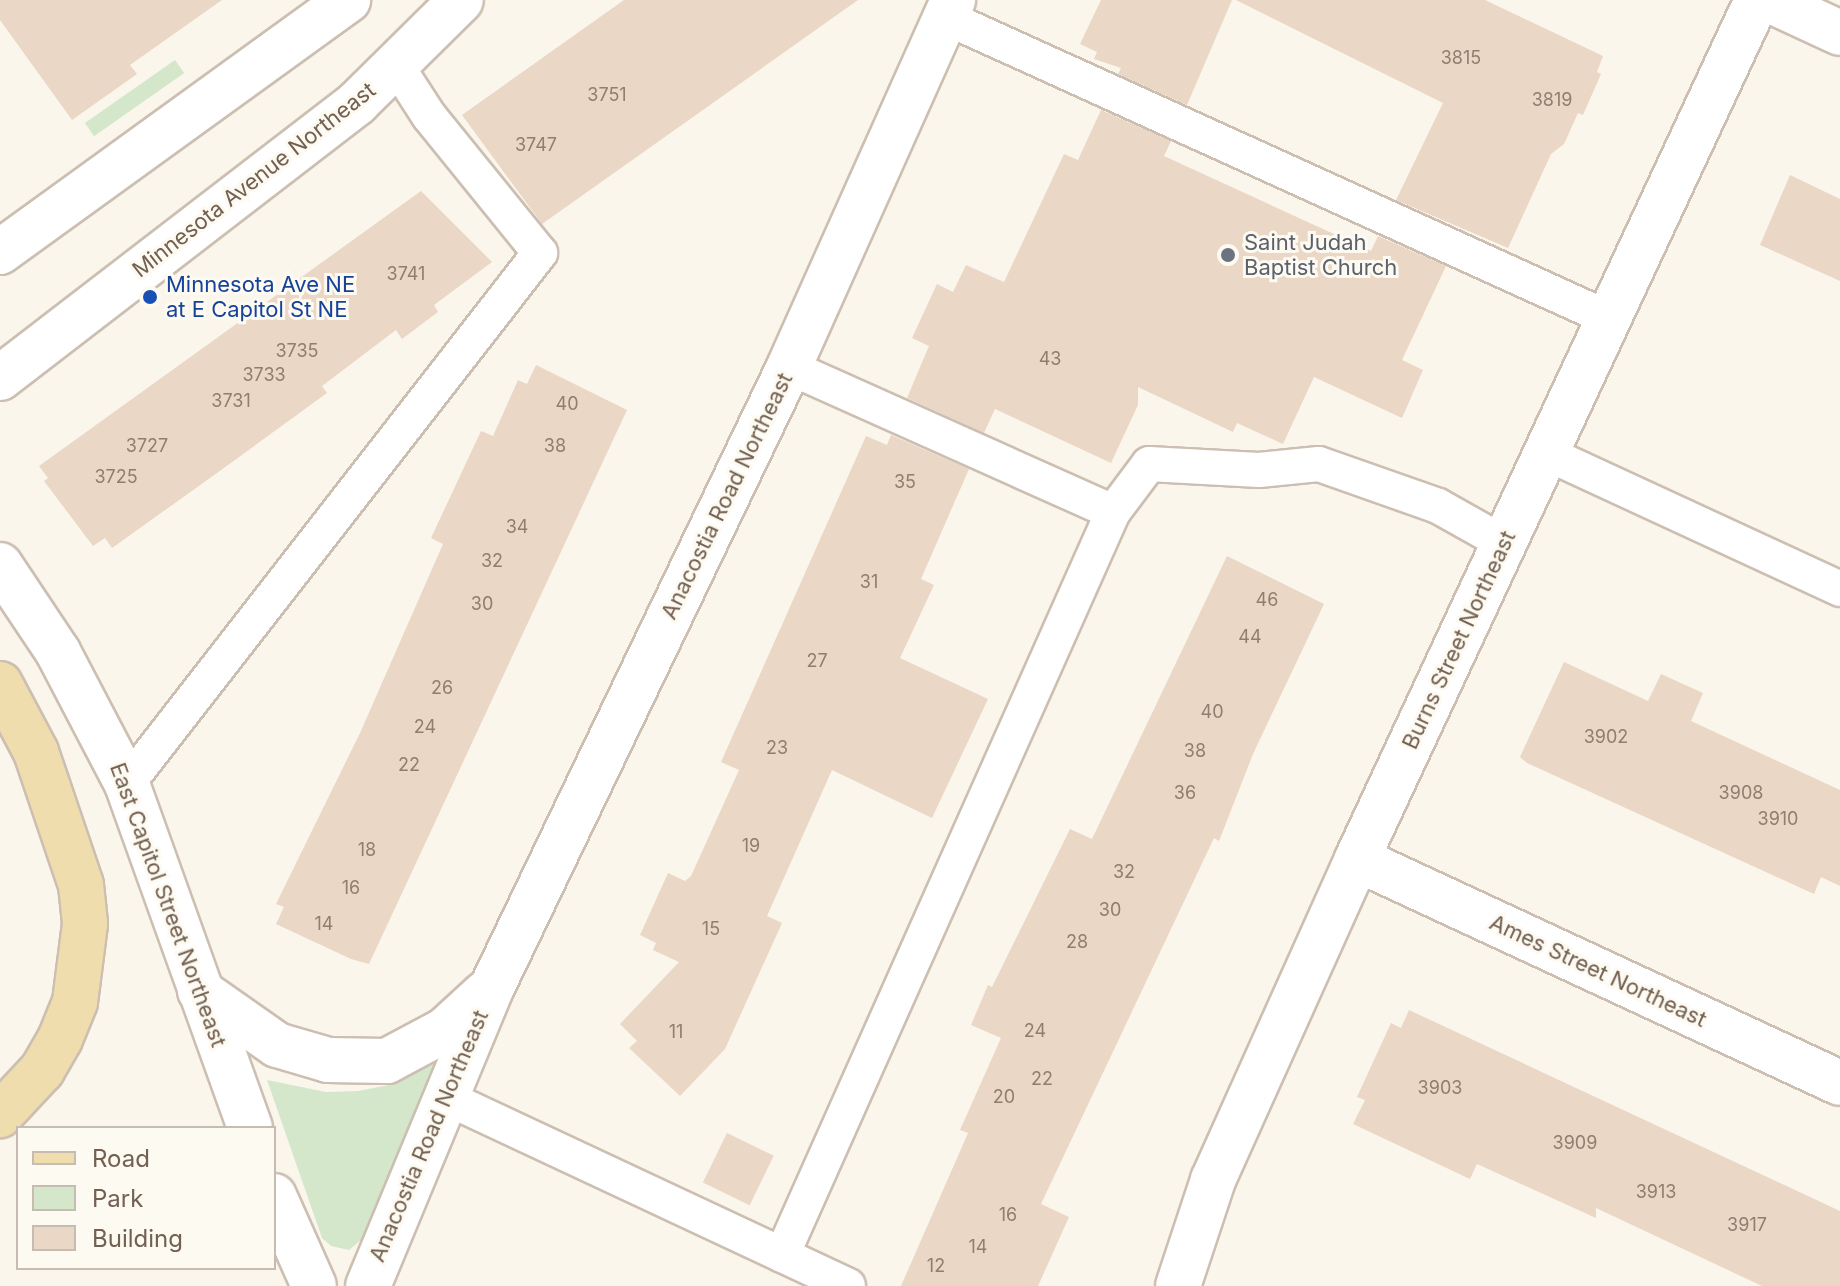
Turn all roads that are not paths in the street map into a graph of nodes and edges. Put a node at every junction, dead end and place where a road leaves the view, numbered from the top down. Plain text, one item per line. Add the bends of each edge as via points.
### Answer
1 (348, 0) edge
2 (461, 0) edge
3 (1757, 0) edge
4 (1769, 0) edge
5 (949, 9) edge
6 (1840, 33) edge
7 (396, 65) junction
8 (0, 252) edge
9 (1608, 318) junction
10 (789, 367) junction
11 (0, 378) edge
12 (1546, 453) junction
13 (1113, 512) junction
14 (1504, 543) junction
15 (0, 565) edge
16 (1840, 589) edge
17 (0, 684) edge
18 (127, 784) junction
19 (1357, 859) junction
20 (492, 987) junction
21 (200, 991) junction
22 (1840, 1083) edge
23 (445, 1097) junction
24 (0, 1115) edge
25 (249, 1126) edge
26 (276, 1200) edge
27 (782, 1255) junction
28 (1187, 1282) edge
29 (314, 1286) edge
30 (368, 1286) edge
31 (848, 1286) edge

1 - 8 street
2 - 7 street, Minnesota Avenue Northeast
3 - 9 street, Burns Street Northeast
4 - 6 street
5 - 9 lane
5 - 10 street, Anacostia Road Northeast
7 - 11 street, Minnesota Avenue Northeast via 357,103
7 - 18 lane via 429,116 540,253
9 - 12 street, Burns Street Northeast
10 - 13 lane
10 - 20 street, Anacostia Road Northeast
12 - 14 street, Burns Street Northeast
12 - 16 lane
13 - 14 lane via 1149,464 1259,470 1319,464 1438,506
13 - 27 lane
14 - 19 street, Burns Street Northeast
15 - 18 street, East Capitol Street Northeast via 65,664
17 - 24 main road via 36,752 81,885 85,924 75,1002 60,1039 34,1080
18 - 21 street, East Capitol Street Northeast
19 - 22 street, Ames Street Northeast
19 - 28 street, Burns Street Northeast via 1213,1180
20 - 21 street, Anacostia Road Northeast via 445,1030 387,1061 328,1060 277,1045
20 - 23 street, Anacostia Road Northeast
21 - 25 street, East Capitol Street Northeast
23 - 27 lane
23 - 30 street, Anacostia Road Northeast
26 - 29 street
27 - 31 lane

